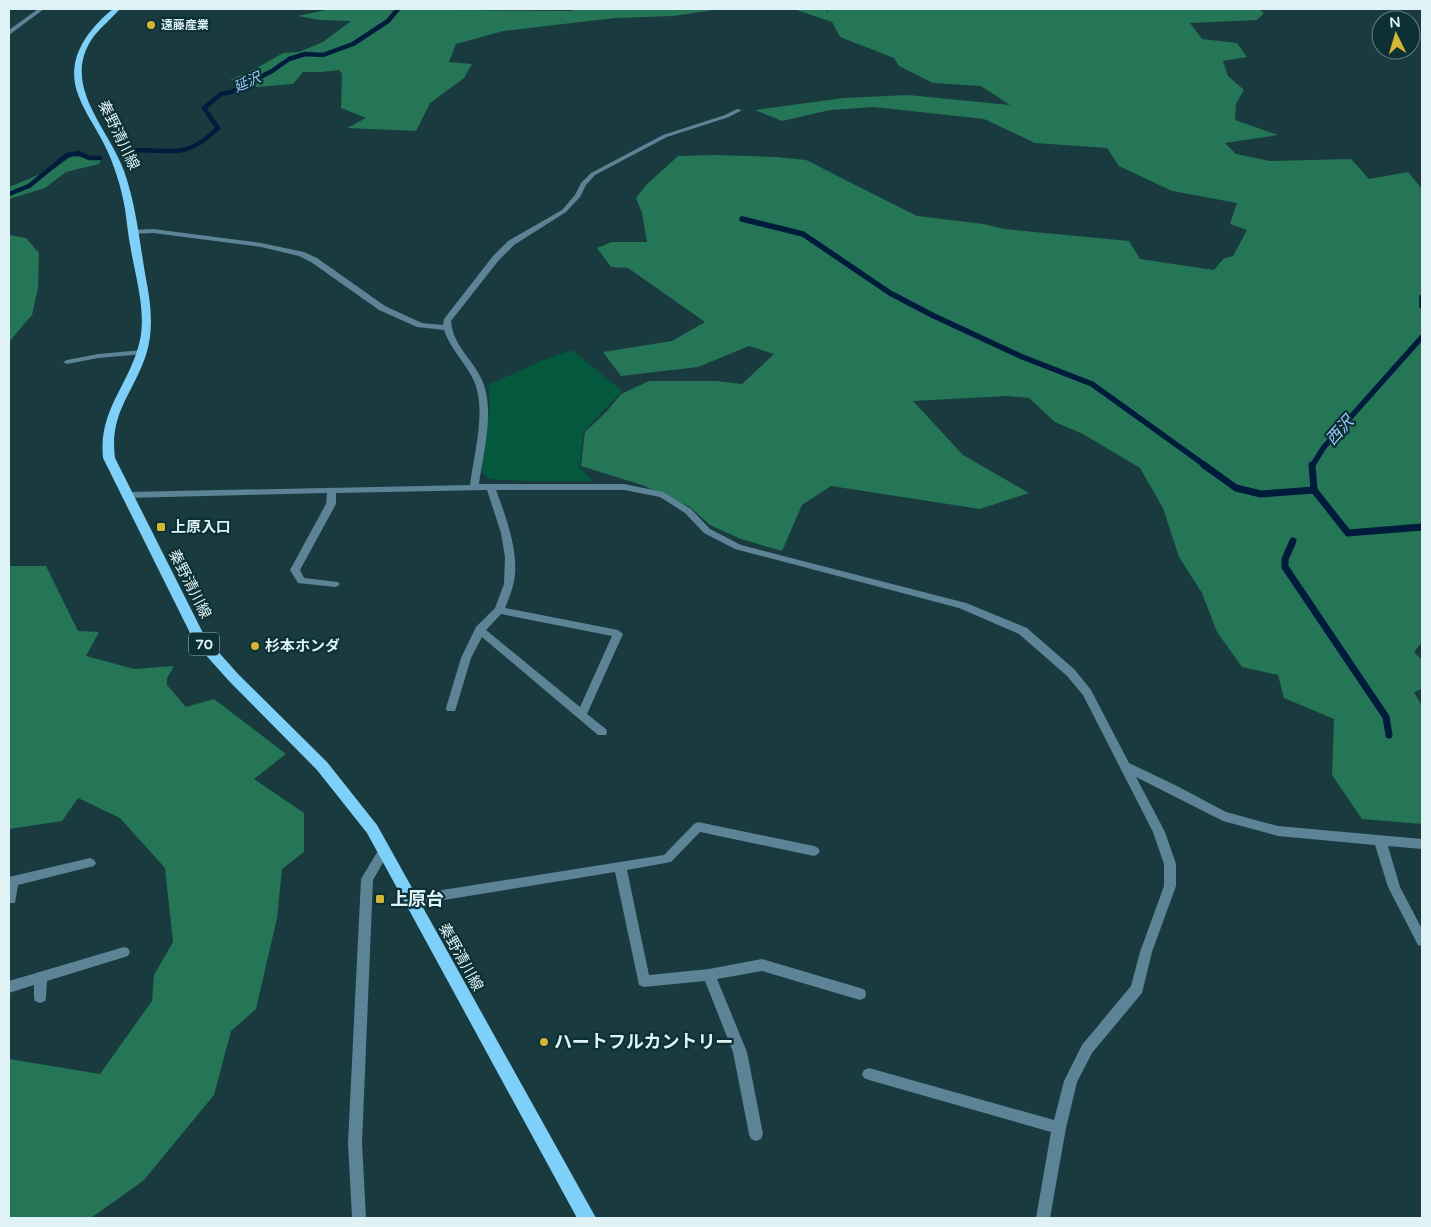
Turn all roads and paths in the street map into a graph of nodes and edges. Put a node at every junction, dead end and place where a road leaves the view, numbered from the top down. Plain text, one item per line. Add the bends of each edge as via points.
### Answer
1 (41, 9) edge
2 (117, 9) edge
3 (9, 33) edge
4 (739, 110) dead end
5 (132, 232) junction
6 (446, 328) junction
7 (142, 352) junction
8 (67, 362) dead end
9 (491, 487) junction
10 (474, 488) junction
11 (332, 490) junction
12 (127, 495) junction
13 (335, 584) dead end
14 (499, 610) junction
15 (480, 630) junction
16 (451, 708) dead end
17 (582, 714) junction
18 (602, 732) dead end
19 (1124, 766) junction
20 (1380, 840) junction
21 (1422, 844) edge
22 (814, 851) dead end
23 (383, 852) junction
24 (90, 863) dead end
25 (620, 867) junction
26 (10, 882) edge
27 (11, 899) dead end
28 (416, 908) junction
29 (1422, 941) edge
30 (124, 952) dead end
31 (709, 975) junction
32 (41, 977) junction
33 (9, 986) edge
34 (860, 994) dead end
35 (40, 997) dead end
36 (869, 1074) dead end
37 (1059, 1128) junction
38 (756, 1134) dead end
39 (359, 1218) edge
40 (587, 1218) edge
41 (1043, 1218) edge

1 - 3 street
2 - 5 main road, 秦野清川線 / 70 via 99,24 82,46 78,86 126,185
4 - 6 street via 665,136 593,174 564,211 511,243 501,253 446,321
5 - 6 street via 153,231 261,245 301,254 382,308 420,325
5 - 7 main road, 秦野清川線 / 70 via 145,309
6 - 10 street via 480,384 484,406
7 - 8 street
7 - 12 main road, 秦野清川線 / 70 via 110,419 106,437 109,458
9 - 10 street
9 - 14 street via 510,557 509,584
9 - 19 street via 624,487 663,495 688,511 707,531 738,547 962,605 1023,631 1071,673 1087,693
10 - 11 street
11 - 12 street
11 - 13 street via 330,504 295,570 301,581
12 - 23 main road, 秦野清川線 / 70 via 200,640 322,766 372,829
14 - 15 street
14 - 17 street via 618,634
15 - 16 street via 466,658
15 - 17 street
17 - 18 street
19 - 20 street via 1223,816 1278,831
19 - 37 street via 1159,832 1170,864 1170,886 1136,989 1087,1049 1071,1081
20 - 21 street
20 - 29 street via 1394,887
22 - 25 street via 698,827 667,859
23 - 28 main road, 秦野清川線 / 70
23 - 39 street via 367,879 355,1143
24 - 26 street
25 - 28 street via 436,896
25 - 31 street via 644,981
26 - 27 street
28 - 40 main road, 秦野清川線 / 70
30 - 32 street
31 - 34 street via 762,965
31 - 38 street via 740,1052
32 - 33 street
32 - 35 street
36 - 37 street
37 - 41 street

